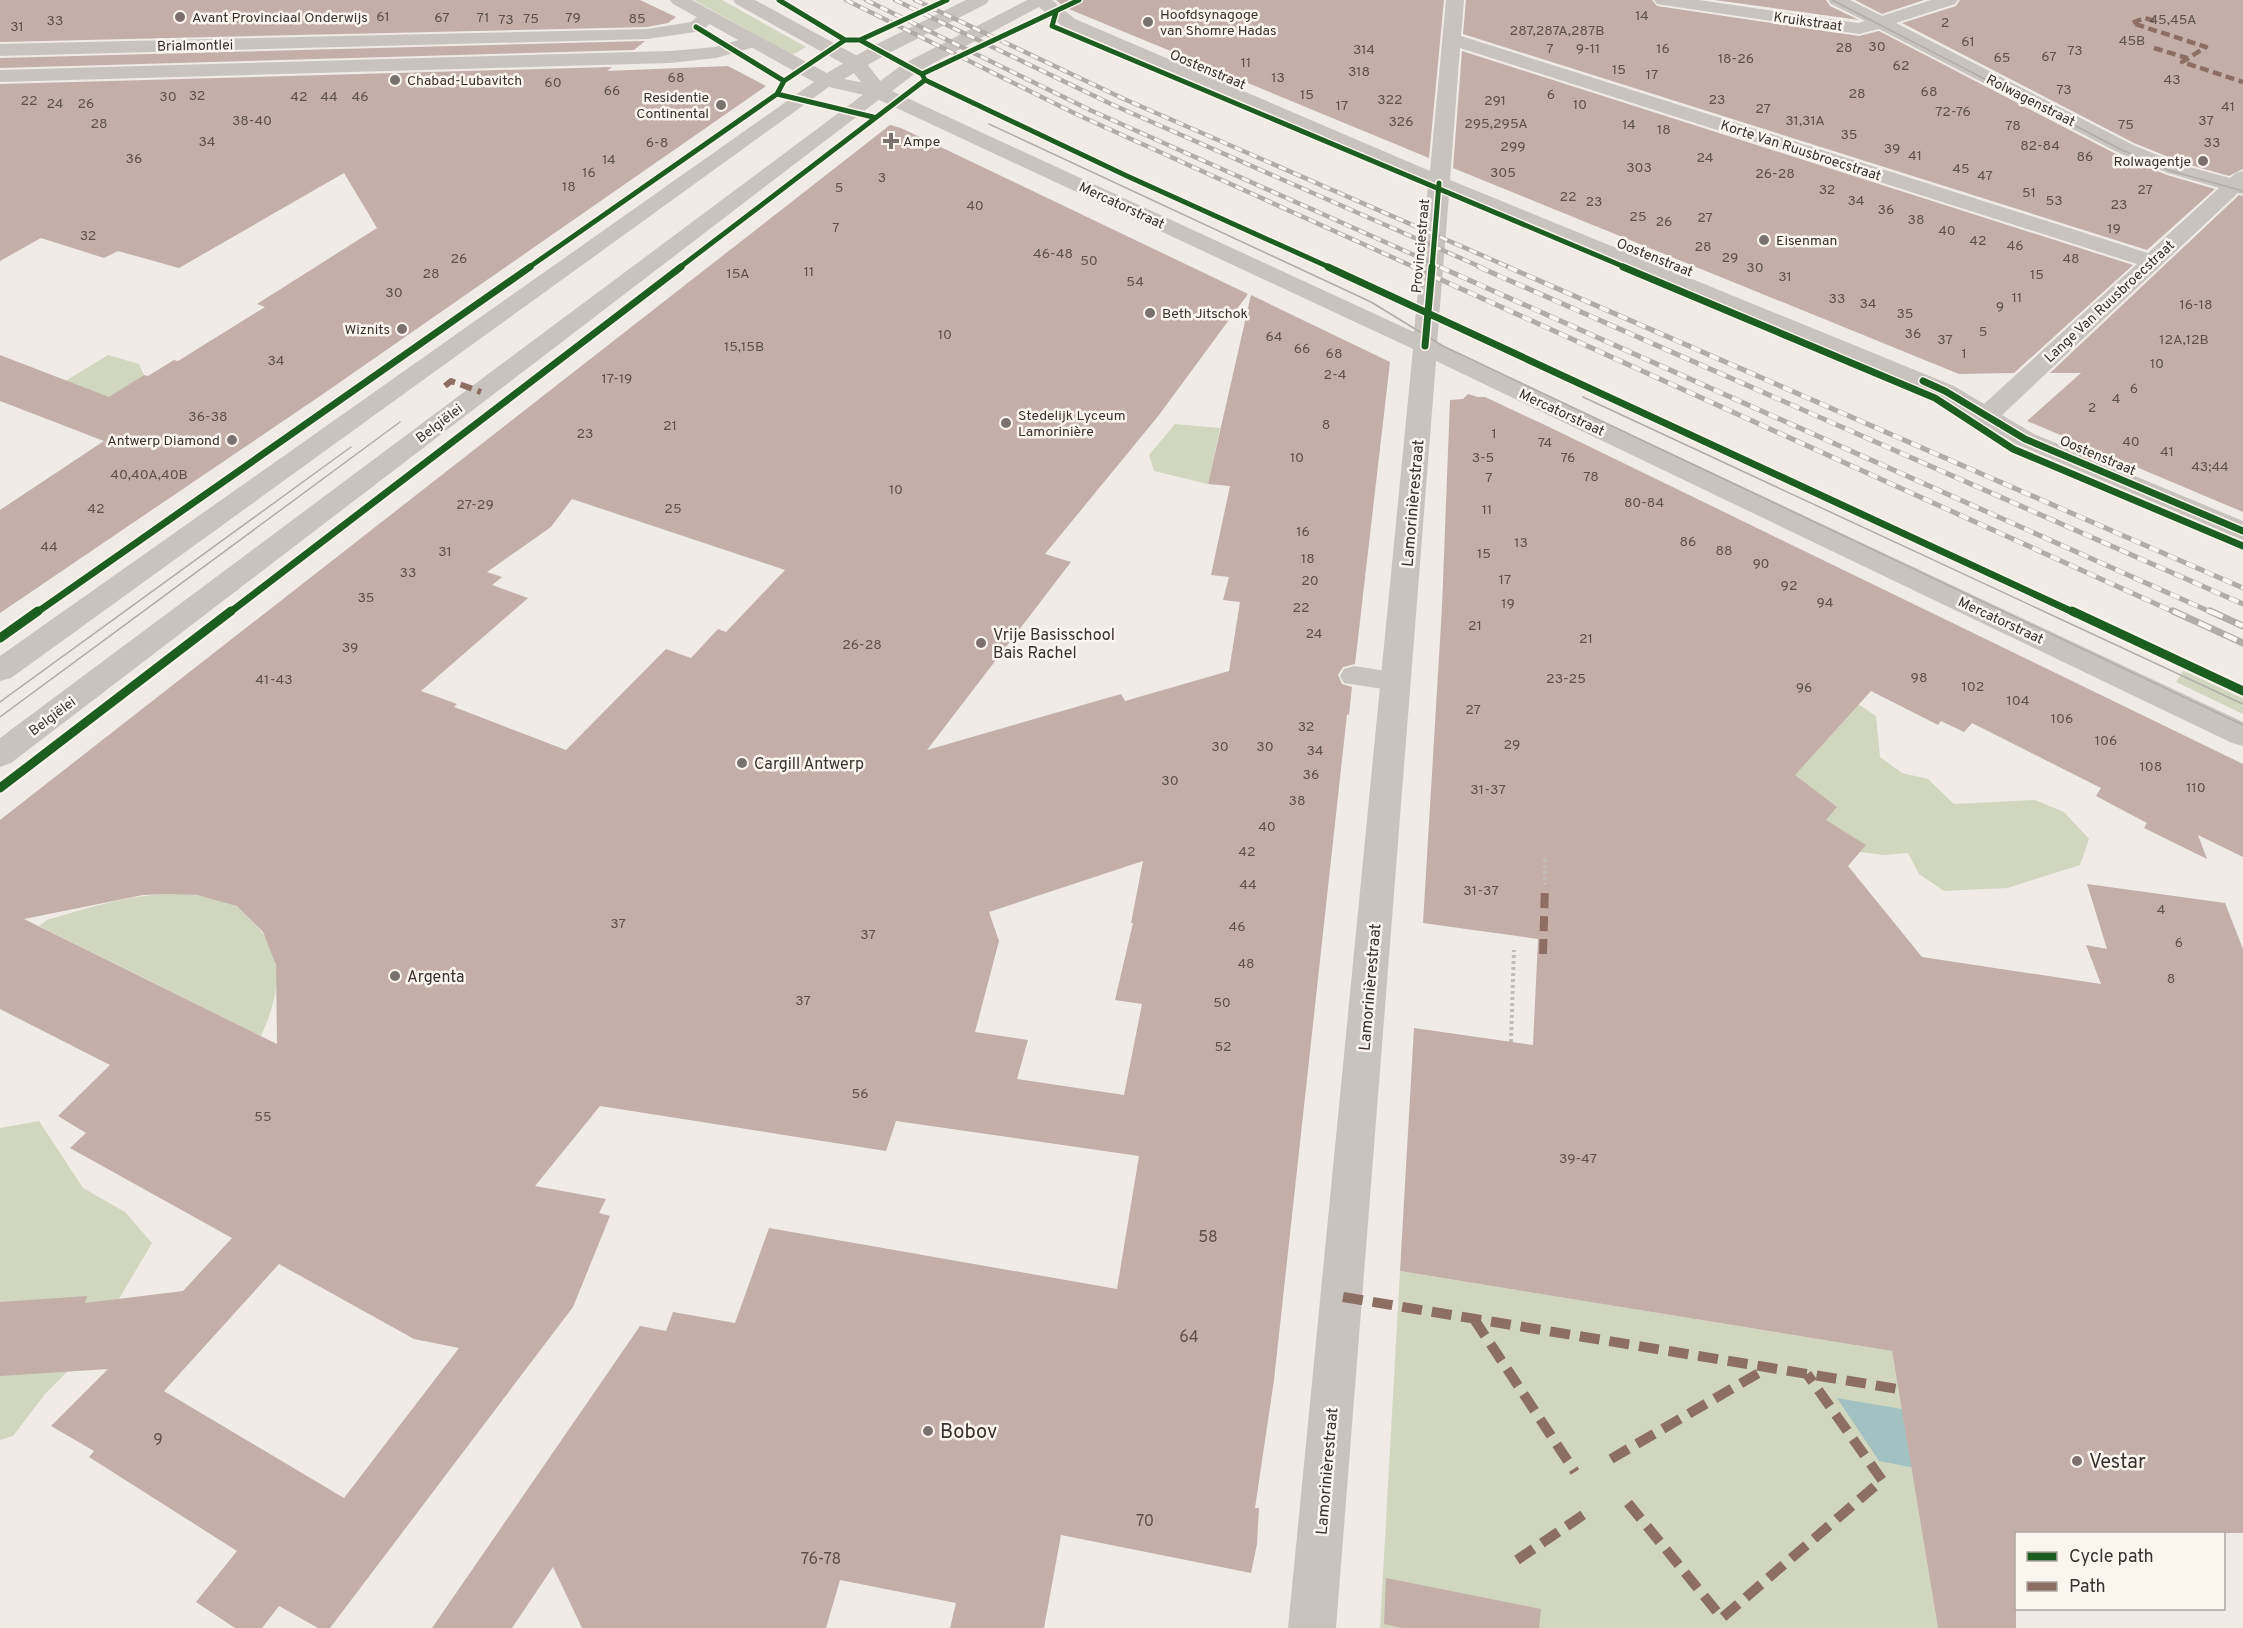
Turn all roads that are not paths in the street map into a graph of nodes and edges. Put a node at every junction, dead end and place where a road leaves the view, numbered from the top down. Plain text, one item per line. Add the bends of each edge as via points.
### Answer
1 (679, 0) edge
2 (742, 0) edge
3 (980, 0) edge
4 (1041, 0) edge
5 (1455, 0) edge
6 (1664, 0) edge
7 (1837, 0) edge
8 (1949, 0) edge
9 (708, 17) junction
10 (1880, 23) junction
11 (1451, 39) junction
12 (391, 40) junction
13 (752, 42) junction
14 (0, 50) edge
15 (856, 63) junction
16 (375, 66) junction
17 (0, 76) edge
18 (827, 81) junction
19 (879, 92) junction
20 (1439, 183) junction
21 (2239, 184) edge
22 (2151, 261) junction
23 (1425, 346) junction
24 (1986, 416) junction
25 (2243, 531) edge
26 (0, 671) edge
27 (1354, 676) dead end
28 (1396, 681) junction
29 (2243, 735) edge
30 (0, 755) edge
31 (1312, 1628) edge

1 - 9 street, Mercatorstraat
2 - 15 street, Mercatorstraat
3 - 15 street
4 - 19 street, Belgiëlei via 910,68
4 - 20 street, Oostenstraat via 1069,24
5 - 11 street, Provinciestraat
6 - 10 street, Kruikstraat via 1859,29
7 - 10 street, Rolwagenstraat
8 - 10 street, Kruikstraat
9 - 12 street, Brialmontlei via 696,27 648,34
9 - 13 street, Mercatorstraat
10 - 21 street, Rolwagenstraat via 2126,149 2175,169
11 - 20 street, Provinciestraat
11 - 22 street, Korte Van Ruusbroecstraat
12 - 14 street, Brialmontlei
12 - 16 street
13 - 16 street, Brialmontlei via 716,52 670,57
13 - 18 street, Mercatorstraat
15 - 18 street
15 - 19 street, Mercatorstraat
16 - 17 street, Brialmontlei
18 - 19 street, Mercatorstraat
18 - 26 street
19 - 23 street, Mercatorstraat
19 - 30 street, Belgiëlei
20 - 23 street, Provinciestraat
20 - 24 street, Oostenstraat via 1945,391
21 - 22 street, Lange Van Ruusbroecstraat
22 - 24 street, Lange Van Ruusbroecstraat
23 - 28 street, Lamorinièrestraat
23 - 29 street, Mercatorstraat
24 - 25 street, Oostenstraat via 2025,439
27 - 28 lane
28 - 31 street, Lamorinièrestraat

